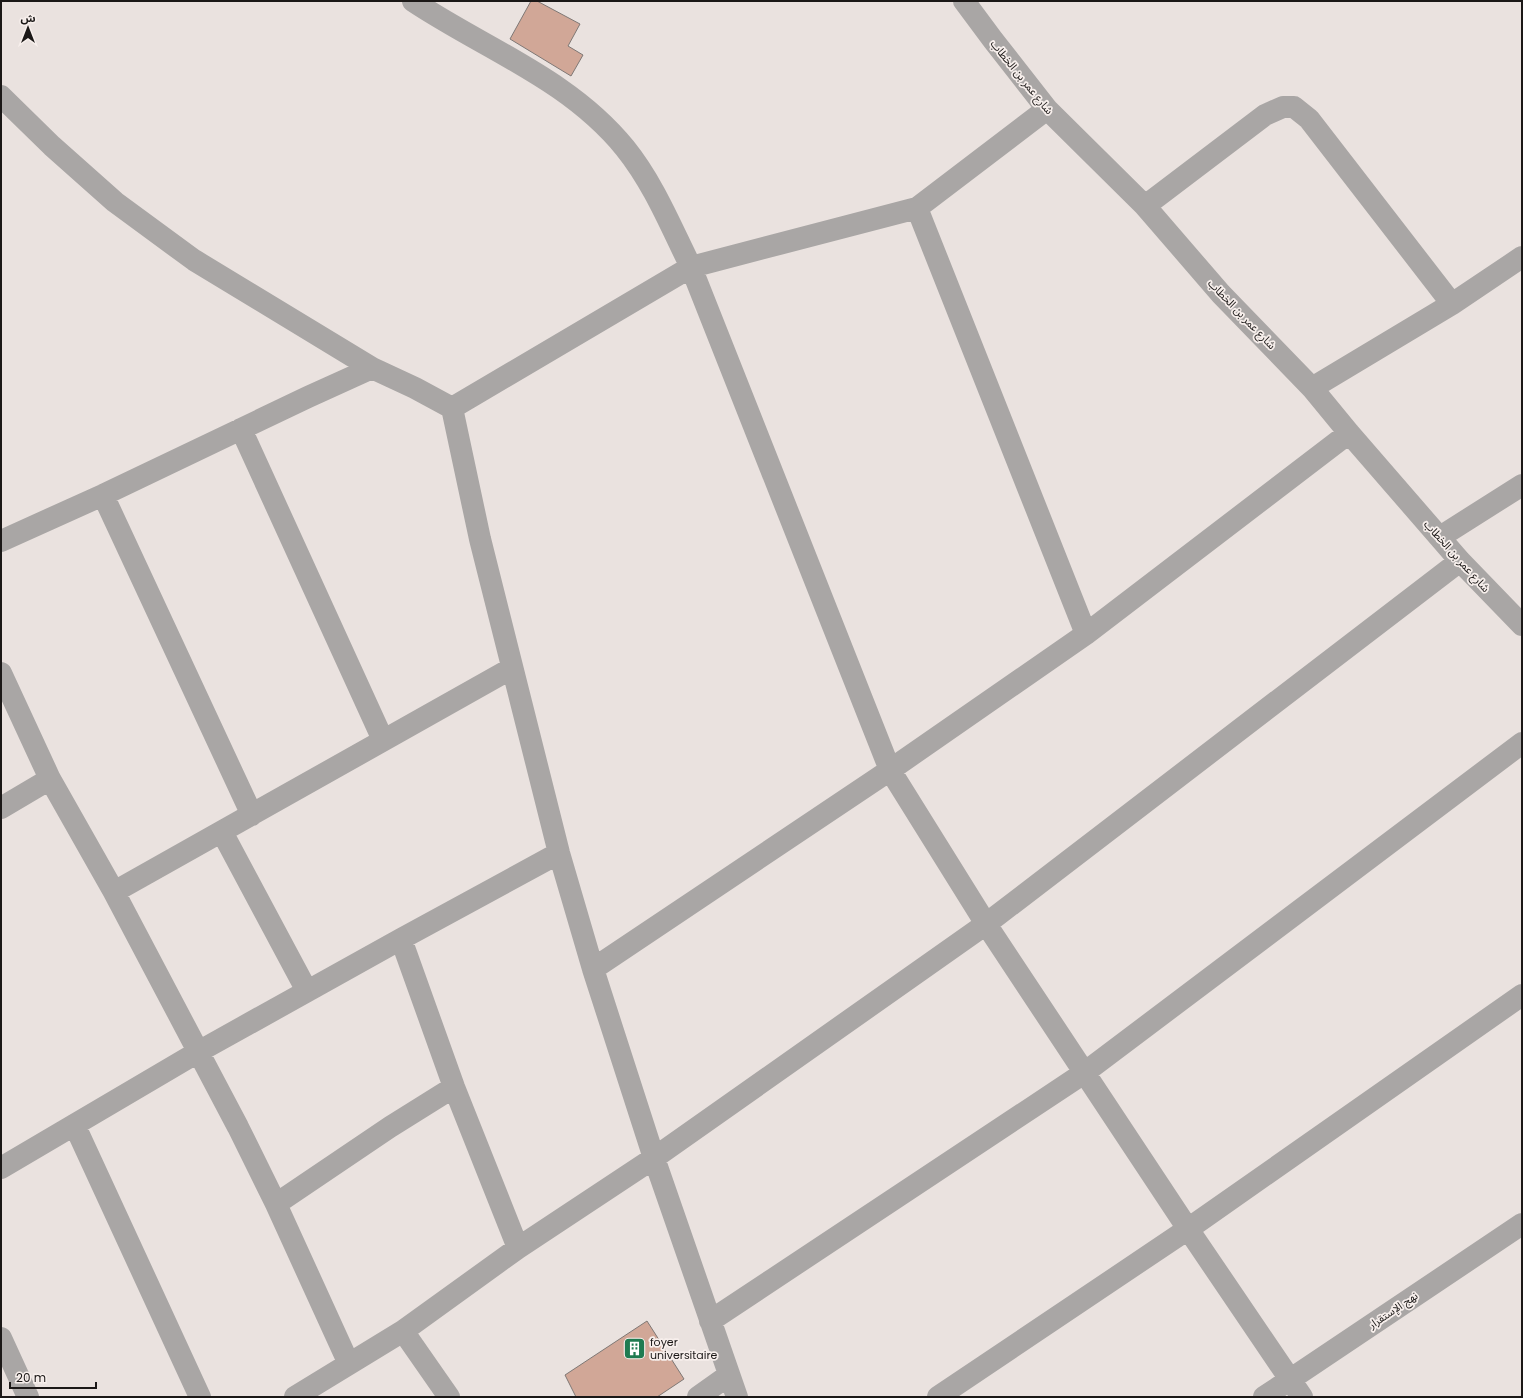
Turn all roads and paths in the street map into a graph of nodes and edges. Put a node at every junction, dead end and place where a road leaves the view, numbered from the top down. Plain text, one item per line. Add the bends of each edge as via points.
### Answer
1 (413, 1) edge
2 (964, 1) edge
3 (1, 96) edge
4 (1047, 109) junction
5 (1145, 206) junction
6 (917, 208) junction
7 (1522, 257) edge
8 (691, 267) junction
9 (1452, 304) junction
10 (372, 368) junction
11 (1312, 388) junction
12 (452, 408) junction
13 (241, 428) junction
14 (1349, 433) junction
15 (1522, 484) edge
16 (103, 495) junction
17 (1440, 537) junction
18 (1, 541) edge
19 (1460, 561) junction
20 (1522, 625) edge
21 (1086, 634) junction
22 (512, 668) junction
23 (1, 673) edge
24 (383, 740) junction
25 (1522, 743) edge
26 (890, 770) junction
27 (50, 779) junction
28 (1, 808) edge
29 (252, 815) junction
30 (222, 832) junction
31 (559, 853) junction
32 (114, 892) junction
33 (986, 924) junction
34 (401, 939) junction
35 (593, 969) junction
36 (307, 992) junction
37 (1522, 995) edge
38 (198, 1052) junction
39 (1084, 1073) junction
40 (454, 1087) junction
41 (75, 1126) junction
42 (654, 1158) junction
43 (1, 1168) edge
44 (276, 1204) junction
45 (1522, 1224) edge
46 (1188, 1228) junction
47 (518, 1248) junction
48 (710, 1321) junction
49 (403, 1331) junction
50 (1, 1338) edge
51 (349, 1364) junction
52 (729, 1376) junction
53 (1290, 1379) junction
54 (28, 1397) edge
55 (200, 1397) edge
56 (295, 1397) edge
57 (449, 1397) edge
58 (698, 1397) edge
59 (737, 1397) edge
60 (938, 1397) edge
61 (1264, 1397) edge
62 (1302, 1397) edge

1 - 8 street via 546,78 590,112 625,148 654,191
2 - 4 street, شارع عمر بن الخطاب
3 - 10 street via 115,202 188,256
4 - 5 street, شارع عمر بن الخطاب
4 - 6 street
5 - 9 street via 1265,115 1284,106 1294,106 1309,119
5 - 11 street, شارع عمر بن الخطاب via 1221,294
6 - 8 street
6 - 21 street
7 - 9 street
8 - 12 street
8 - 26 street
9 - 11 street
10 - 12 street
10 - 13 street
11 - 14 street, شارع عمر بن الخطاب
12 - 22 street via 480,539
13 - 16 street
13 - 24 street
14 - 17 street, شارع عمر بن الخطاب
14 - 21 street
15 - 17 street
16 - 18 street
16 - 29 street
17 - 19 street, شارع عمر بن الخطاب
19 - 20 street, شارع عمر بن الخطاب
19 - 33 street
21 - 26 street
22 - 24 street
22 - 31 street
23 - 27 street
24 - 29 street
25 - 39 street
26 - 33 street
26 - 35 street
27 - 28 street
27 - 32 street
29 - 30 street
30 - 32 street
30 - 36 street
31 - 34 street
31 - 35 street
32 - 38 street
33 - 39 street
33 - 42 street
34 - 36 street
34 - 40 street
35 - 42 street
36 - 38 street
37 - 46 street
38 - 41 street
38 - 44 street
39 - 46 street
39 - 48 street
40 - 44 street
40 - 47 street
41 - 43 street
41 - 55 street
42 - 47 street
42 - 48 street
44 - 51 street
45 - 53 street, نهج الإستقرار
46 - 53 street
46 - 60 street
47 - 49 street
48 - 52 street
49 - 51 street
49 - 57 street
50 - 54 street
51 - 56 street
52 - 58 street
52 - 59 street
53 - 61 street, نهج الإستقرار
53 - 62 street

